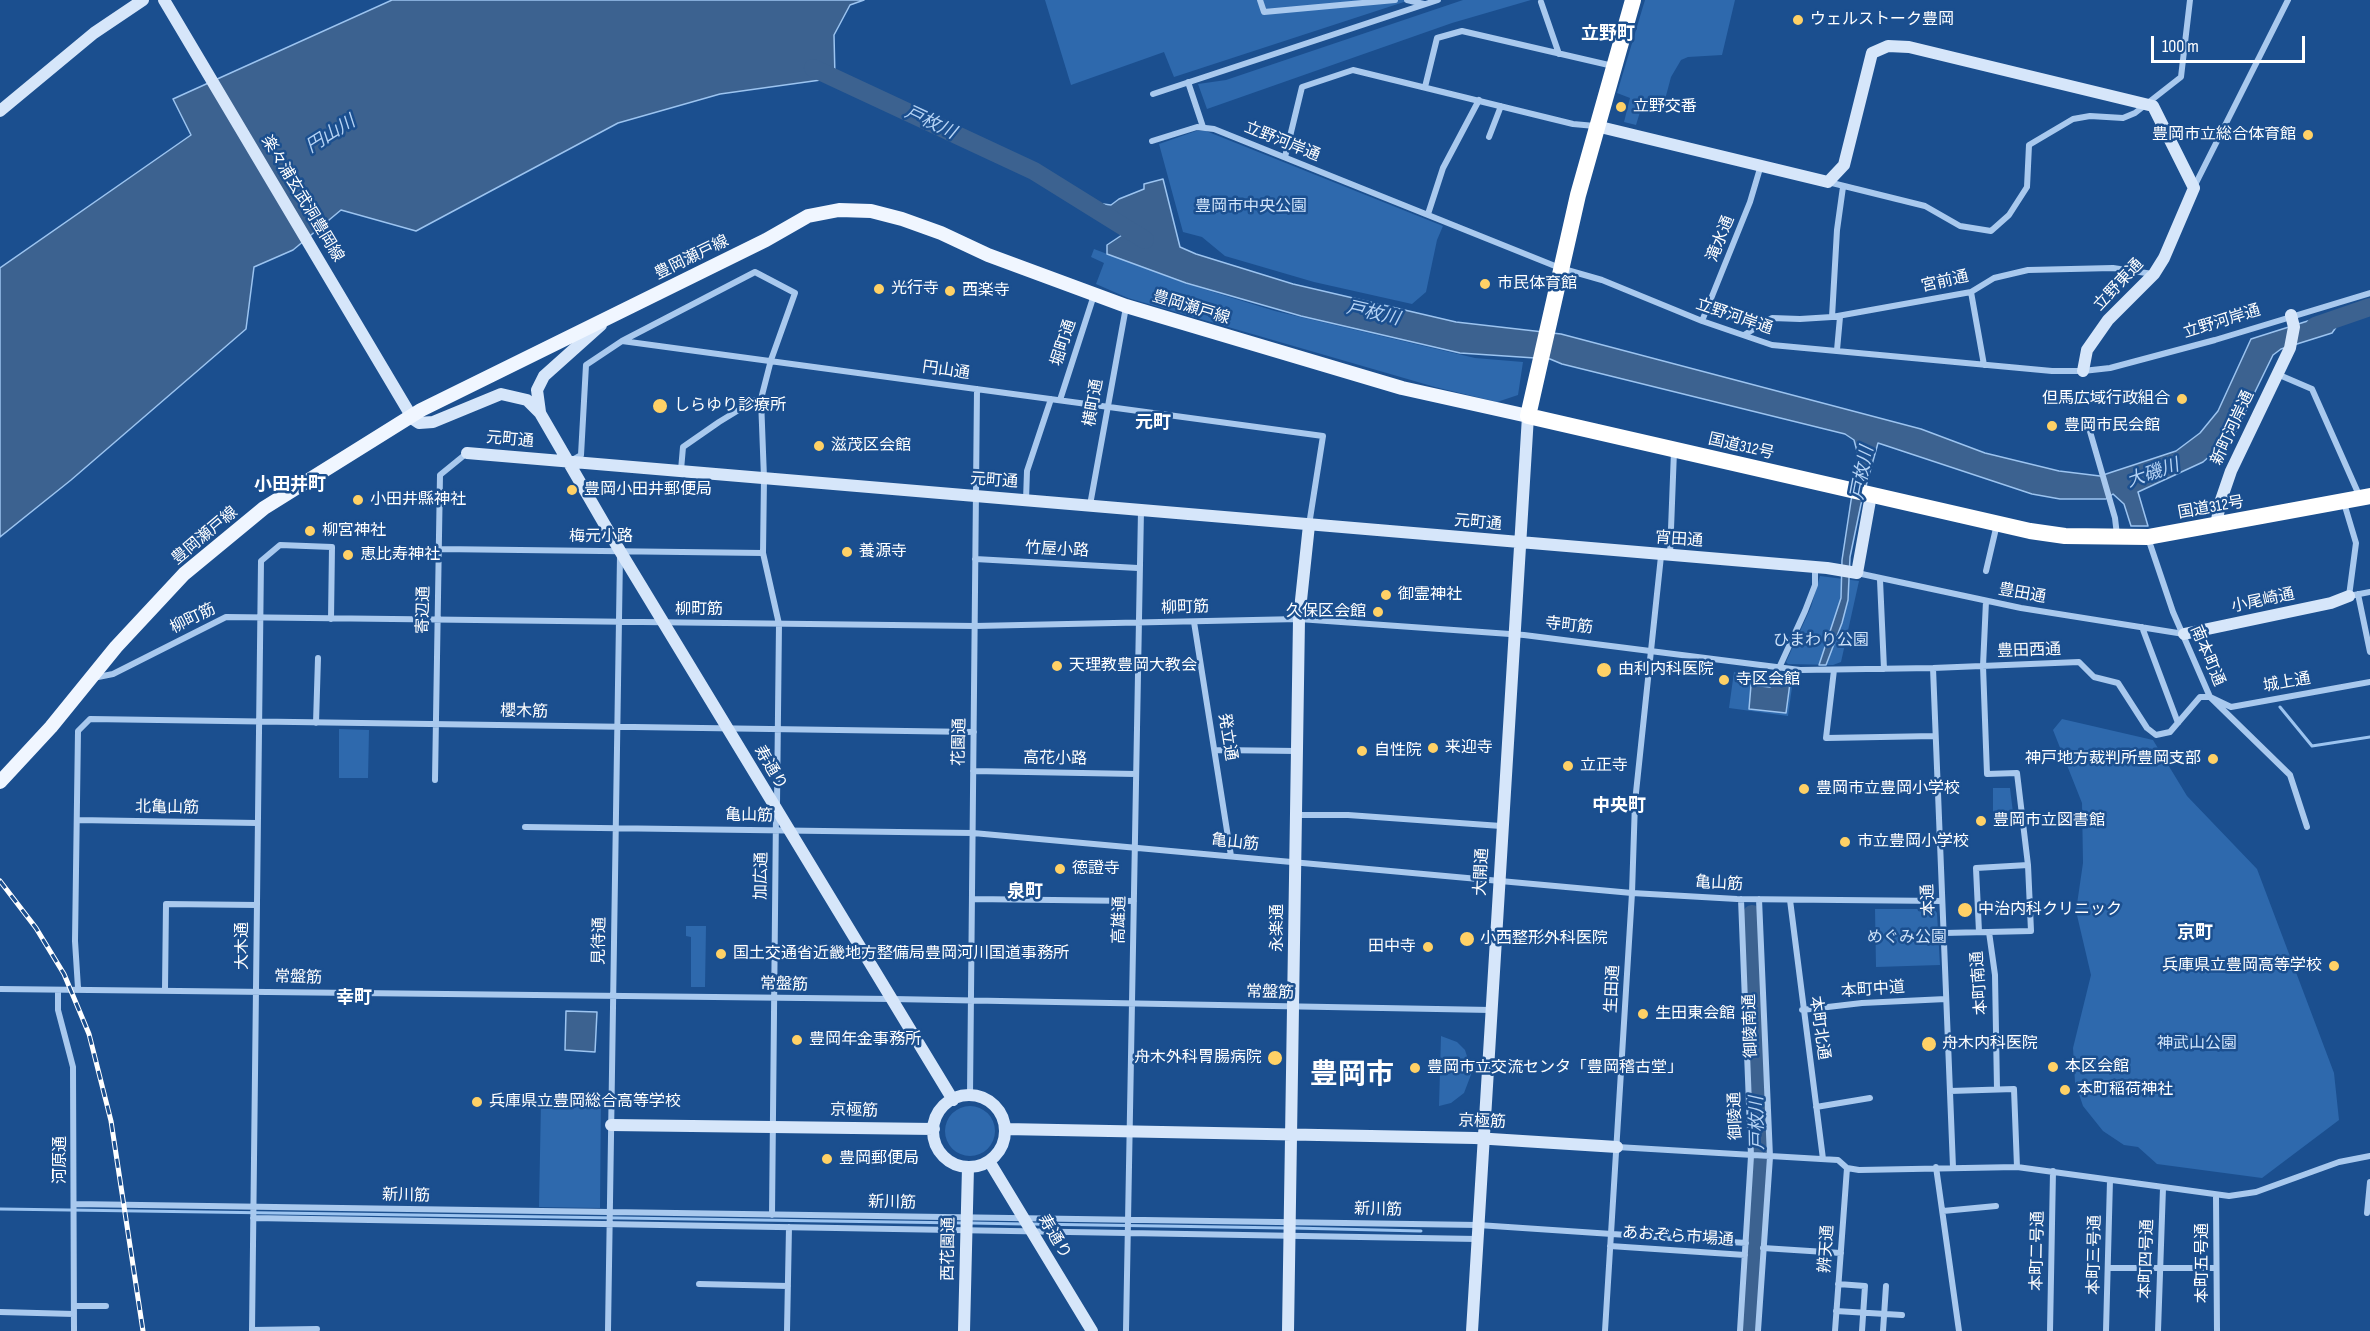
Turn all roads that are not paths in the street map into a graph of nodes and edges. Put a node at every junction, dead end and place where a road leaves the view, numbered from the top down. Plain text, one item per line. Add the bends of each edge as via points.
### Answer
1 (143, 0) edge
2 (164, 0) edge
3 (1260, 0) edge
4 (1395, 0) edge
5 (1407, 0) edge
6 (1438, 0) edge
7 (1633, 0) edge
8 (2190, 0) edge
9 (2288, 0) edge
10 (1541, 3) dead end
11 (1425, 4) junction
12 (1559, 54) junction
13 (1614, 66) junction
14 (1188, 82) junction
15 (1425, 87) junction
16 (1152, 94) dead end
17 (1479, 100) junction
18 (2147, 105) junction
19 (1501, 106) junction
20 (0, 111) edge
21 (1596, 126) junction
22 (1203, 127) junction
23 (1489, 137) dead end
24 (1152, 141) dead end
25 (1286, 157) junction
26 (1761, 165) junction
27 (1828, 182) junction
28 (1843, 187) junction
29 (2194, 188) junction
30 (1428, 214) junction
31 (1560, 268) junction
32 (2154, 274) junction
33 (1971, 292) junction
34 (2370, 293) edge
35 (1095, 295) junction
36 (1126, 306) junction
37 (611, 316) junction
38 (1832, 317) junction
39 (2293, 318) junction
40 (1702, 321) junction
41 (1743, 335) junction
42 (622, 340) junction
43 (1837, 350) junction
44 (771, 360) junction
45 (1984, 365) junction
46 (2082, 371) junction
47 (2277, 374) junction
48 (977, 389) junction
49 (761, 399) junction
50 (1051, 399) junction
51 (1060, 400) junction
52 (1106, 406) junction
53 (408, 410) junction
54 (540, 413) junction
55 (1528, 416) junction
56 (2089, 428) dead end
57 (1674, 450) junction
58 (467, 453) joint
59 (565, 457) junction
60 (681, 470) junction
61 (764, 478) junction
62 (1871, 495) junction
63 (976, 496) junction
64 (2365, 497) edge
65 (1026, 500) junction
66 (2344, 503) junction
67 (1090, 505) junction
68 (1141, 510) junction
69 (1997, 524) junction
70 (1309, 525) junction
71 (2216, 526) junction
72 (2117, 537) junction
73 (2148, 537) junction
74 (1518, 543) junction
75 (439, 549) junction
76 (620, 551) junction
77 (763, 553) junction
78 (1665, 556) junction
79 (975, 559) junction
80 (1138, 568) junction
81 (1815, 568) junction
82 (1986, 572) dead end
83 (1855, 573) junction
84 (1880, 580) junction
85 (2370, 592) edge
86 (2353, 595) junction
87 (1986, 601) junction
88 (260, 618) junction
89 (331, 619) junction
90 (1299, 619) junction
91 (438, 620) junction
92 (619, 622) junction
93 (1194, 622) junction
94 (665, 623) junction
95 (1138, 623) junction
96 (779, 624) junction
97 (975, 626) junction
98 (2142, 627) junction
99 (1513, 634) junction
100 (2184, 634) junction
101 (1651, 649) junction
102 (2370, 652) edge
103 (318, 658) dead end
104 (1983, 666) junction
105 (1779, 668) junction
106 (1933, 668) junction
107 (1884, 669) junction
108 (1834, 670) junction
109 (91, 679) junction
110 (2370, 682) edge
111 (2210, 697) junction
112 (259, 722) junction
113 (316, 723) junction
114 (2178, 723) junction
115 (436, 724) junction
116 (617, 726) junction
117 (727, 728) junction
118 (778, 729) junction
119 (974, 732) junction
120 (1935, 736) junction
121 (1215, 750) junction
122 (1297, 751) junction
123 (973, 771) junction
124 (1136, 774) junction
125 (435, 780) dead end
126 (0, 782) edge
127 (776, 810) junction
128 (1296, 815) junction
129 (77, 820) junction
130 (257, 823) junction
131 (1502, 826) junction
132 (525, 827) dead end
133 (2307, 827) dead end
134 (615, 828) junction
135 (782, 830) junction
136 (973, 833) junction
137 (1135, 848) junction
138 (1232, 856) junction
139 (1295, 863) junction
140 (2028, 865) junction
141 (1498, 882) junction
142 (1632, 893) junction
143 (972, 899) junction
144 (1741, 899) junction
145 (1759, 899) junction
146 (1790, 900) junction
147 (1134, 901) junction
148 (1942, 901) junction
149 (257, 905) junction
150 (1979, 932) junction
151 (1989, 932) junction
152 (1944, 933) junction
153 (78, 988) junction
154 (0, 989) edge
155 (165, 989) junction
156 (58, 991) junction
157 (256, 991) junction
158 (613, 996) junction
159 (774, 998) junction
160 (892, 999) junction
161 (1946, 999) junction
162 (971, 1001) junction
163 (1132, 1004) junction
164 (1294, 1007) junction
165 (1491, 1010) junction
166 (1802, 1010) junction
167 (1997, 1089) junction
168 (1950, 1091) junction
169 (970, 1095) junction
170 (1870, 1098) dead end
171 (953, 1100) junction
172 (1816, 1107) junction
173 (611, 1125) junction
174 (774, 1127) junction
175 (934, 1129) junction
176 (1005, 1130) junction
177 (1130, 1132) junction
178 (1293, 1135) junction
179 (1483, 1138) junction
180 (1617, 1147) junction
181 (1753, 1156) junction
182 (2370, 1156) edge
183 (1768, 1157) junction
184 (1823, 1159) junction
185 (989, 1161) junction
186 (968, 1167) junction
187 (1936, 1167) junction
188 (1953, 1167) junction
189 (2017, 1167) junction
190 (1847, 1168) junction
191 (2053, 1171) junction
192 (2110, 1180) junction
193 (2370, 1182) edge
194 (2163, 1188) junction
195 (2216, 1195) junction
196 (74, 1204) junction
197 (1996, 1206) dead end
198 (253, 1207) junction
199 (1942, 1211) junction
200 (610, 1213) junction
201 (2367, 1213) dead end
202 (772, 1215) junction
203 (253, 1218) junction
204 (1024, 1219) junction
205 (1129, 1221) junction
206 (610, 1224) junction
207 (966, 1224) junction
208 (1478, 1225) junction
209 (789, 1227) junction
210 (1290, 1228) junction
211 (1031, 1231) junction
212 (1129, 1231) junction
213 (1611, 1233) junction
214 (1477, 1239) junction
215 (1746, 1243) junction
216 (1610, 1246) junction
217 (1763, 1248) junction
218 (1841, 1253) junction
219 (1745, 1256) junction
220 (2216, 1268) junction
221 (2108, 1269) junction
222 (2159, 1269) junction
223 (699, 1284) dead end
224 (1838, 1284) junction
225 (788, 1286) junction
226 (1886, 1286) dead end
227 (74, 1306) junction
228 (106, 1306) dead end
229 (1836, 1311) junction
230 (0, 1312) edge
231 (1864, 1313) junction
232 (74, 1314) junction
233 (1885, 1314) junction
234 (1902, 1315) dead end
235 (317, 1329) dead end
236 (252, 1330) edge
237 (74, 1331) edge
238 (608, 1331) edge
239 (787, 1331) edge
240 (964, 1331) edge
241 (1092, 1331) edge
242 (1126, 1331) edge
243 (1288, 1331) edge
244 (1472, 1331) edge
245 (1605, 1331) edge
246 (1740, 1331) edge
247 (1758, 1331) edge
248 (1835, 1331) edge
249 (1862, 1331) edge
250 (1883, 1331) edge
251 (1959, 1331) edge
252 (2050, 1331) edge
253 (2106, 1331) edge
254 (2158, 1331) edge
255 (2217, 1331) edge

1 - 20 street via 94,33
2 - 53 street, 楽々浦玄武洞豊岡線
3 - 4 street via 1264,12
5 - 11 street
6 - 11 street
7 - 13 highway
8 - 18 street via 2181,77
9 - 29 street
10 - 12 street
11 - 14 street
12 - 13 street
12 - 15 street via 1462,31 1437,38
13 - 21 highway
14 - 16 street
14 - 22 street
15 - 17 street
15 - 25 street via 1355,70 1305,85
17 - 19 street
17 - 30 street via 1443,168
18 - 27 street via 1909,47 1888,46 1872,53 1844,165
18 - 28 street via 2123,118 2073,119 2029,145 2027,187 2008,215 1991,231 1960,226 1925,206
18 - 29 street via 2153,106
19 - 21 street
19 - 23 street
21 - 26 street
21 - 31 highway
22 - 24 street
22 - 25 street, 立野河岸通
25 - 30 street, 立野河岸通
26 - 27 street
26 - 40 street, 滝水通
27 - 28 street
28 - 38 street
29 - 32 street, 立野東通 via 2169,249
30 - 31 street, 立野河岸通
31 - 40 street, 立野河岸通 via 1602,280
31 - 55 highway
32 - 33 street, 宮前通 via 2113,268 2028,270 1994,278
32 - 46 street, 立野東通 via 2108,320 2087,350
33 - 38 street, 宮前通
33 - 45 street
34 - 39 street, 立野河岸通
35 - 36 main road, 豊岡瀬戸線
35 - 37 main road, 豊岡瀬戸線 via 902,219 871,211 839,210 808,216
35 - 51 street, 堀町通
36 - 52 street, 横町通
36 - 55 main road, 豊岡瀬戸線 via 1402,388
37 - 53 main road, 豊岡瀬戸線
37 - 54 street via 544,376 537,396
38 - 41 street, 宮前通 via 1772,318
38 - 43 street via 1840,318
39 - 46 street, 立野河岸通 via 2110,368
39 - 47 street, 新町河岸通 via 2290,348
40 - 41 street, 立野河岸通
41 - 43 street, 立野河岸通 via 1772,345
42 - 44 street, 円山通
42 - 44 street via 755,272 795,292
42 - 59 street via 586,365 581,455
43 - 45 street, 立野河岸通
44 - 48 street, 円山通
44 - 49 street
45 - 46 street, 立野河岸通
47 - 64 street via 2312,389
47 - 71 street, 新町河岸通 via 2224,489
48 - 50 street, 円山通
48 - 63 street, 花園通
49 - 60 street via 683,447
49 - 61 street
50 - 51 street, 円山通
50 - 65 street via 1027,471
51 - 52 street, 円山通
52 - 67 street, 横町通
52 - 70 street, 円山通 via 1323,436
53 - 54 street via 419,423 434,422 501,394 527,400
53 - 109 main road, 豊岡瀬戸線 via 224,540 155,605
54 - 59 street, 寿通り
55 - 57 highway, 国道312号
55 - 74 street, 大開通
56 - 72 street
57 - 62 highway, 国道312号
57 - 78 street, 生田通
58 - 59 street, 元町通
58 - 75 street, 寄辺通 via 440,475
59 - 60 street, 元町通
59 - 76 street, 寿通り
60 - 61 street, 元町通
61 - 63 street, 元町通
61 - 77 street
62 - 69 highway, 国道312号
62 - 83 street
63 - 65 street, 元町通
63 - 79 street, 花園通
64 - 66 highway, 国道312号
65 - 67 street, 元町通
66 - 71 highway, 国道312号
66 - 86 street via 2356,543
67 - 68 street, 元町通
68 - 70 street, 元町通
68 - 80 street, 高雄通
69 - 72 highway, 国道312号 via 2066,536
69 - 82 street
70 - 74 street, 元町通
70 - 90 street, 永楽通
71 - 73 highway, 国道312号
72 - 73 highway, 国道312号
73 - 100 street, 南本町通
74 - 78 street, 宵田通
74 - 99 street, 大開通
75 - 76 street, 梅元小路
75 - 91 street, 寄辺通
76 - 77 street, 梅元小路
76 - 92 street, 見待通
76 - 94 street, 寿通り
77 - 96 street
78 - 81 street, 宵田通
78 - 101 street, 生田通
79 - 80 street, 竹屋小路
79 - 97 street, 花園通
80 - 95 street, 高雄通
81 - 83 street, 宵田通
81 - 105 street via 1815,585
83 - 84 street, 豊田通
84 - 87 street, 豊田通
84 - 107 street
85 - 86 street
86 - 100 street, 小尾崎通
86 - 102 street
87 - 98 street, 豊田通
87 - 104 street, 本町南通
88 - 89 street, 柳町筋
88 - 89 street, 大木通 via 261,561 280,545 333,547
88 - 109 street, 柳町筋 via 226,617 113,674
88 - 112 street, 大木通
89 - 91 street, 柳町筋
90 - 93 street, 柳町筋
90 - 99 street, 寺町筋
90 - 122 street, 永楽通
91 - 92 street, 柳町筋
91 - 115 street, 寄辺通
92 - 94 street, 柳町筋
92 - 116 street, 見待通
93 - 95 street, 柳町筋
93 - 121 street, 発立通
94 - 96 street, 柳町筋
94 - 117 street, 寿通り
95 - 97 street, 柳町筋
95 - 124 street, 高雄通
96 - 97 street, 柳町筋
96 - 118 street
97 - 119 street, 花園通
98 - 100 street, 豊田通
98 - 114 street
99 - 101 street, 寺町筋
99 - 131 street, 大開通
100 - 111 street, 南本町通
101 - 105 street, 寺町筋
101 - 142 street, 生田通 via 1635,802
103 - 113 street
104 - 106 street, 豊田西通
104 - 114 street, 豊田西通 via 2079,662 2094,677 2118,683 2151,733 2170,732
104 - 140 street, 本町南通 via 1987,774 2017,773
105 - 108 street, 寺町筋
106 - 107 street, 豊田西通
106 - 120 street, 本通
107 - 108 street, 豊田西通
108 - 120 street via 1826,738
109 - 126 main road, 豊岡瀬戸線
110 - 111 street, 城上通 via 2231,706
111 - 114 street, 豊田西通 via 2200,697
111 - 133 street, 南本町通 via 2290,775
112 - 113 street, 櫻木筋
112 - 129 street, 櫻木筋 via 90,719 78,731
112 - 130 street, 大木通
113 - 115 street, 櫻木筋
115 - 116 street, 櫻木筋
115 - 125 street, 寄辺通
116 - 117 street, 櫻木筋
116 - 134 street, 見待通
117 - 118 street, 櫻木筋
117 - 127 street, 寿通り
118 - 119 street, 櫻木筋
118 - 127 street
119 - 123 street, 花園通
120 - 148 street, 本通
121 - 122 street
121 - 138 street, 発立通
122 - 128 street, 永楽通
123 - 124 street, 高花小路
123 - 136 street, 花園通
124 - 137 street, 高雄通
127 - 135 street, 寿通り
128 - 131 street
128 - 139 street, 永楽通
129 - 130 street, 北亀山筋
129 - 153 street
130 - 149 street, 大木通
131 - 141 street, 大開通
132 - 134 street, 亀山筋
134 - 135 street, 亀山筋
134 - 158 street, 見待通
135 - 136 street, 亀山筋
135 - 159 street, 加広通
135 - 160 street, 寿通り
136 - 137 street, 亀山筋
136 - 143 street, 花園通
137 - 138 street, 亀山筋
137 - 147 street, 高雄通
138 - 139 street, 亀山筋
139 - 141 street, 亀山筋
139 - 164 street, 永楽通
140 - 150 street via 1976,868
140 - 151 street, 本町南通 via 2031,931
141 - 142 street, 亀山筋
141 - 165 street, 大開通
142 - 144 street, 亀山筋
142 - 180 street, 生田通
143 - 147 street
143 - 162 street, 花園通
144 - 145 street, 亀山筋
144 - 181 street, 御陵通
145 - 146 street, 亀山筋
145 - 183 street, 御陵南通
146 - 148 street, 亀山筋
146 - 166 street, 本町北通
147 - 163 street, 高雄通
148 - 152 street, 本通
149 - 155 street via 166,904
149 - 157 street, 大木通
150 - 151 street
150 - 152 street
151 - 167 street, 本町南通 via 1995,975
152 - 161 street, 本通
153 - 155 street, 常盤筋
153 - 156 street, 常盤筋
154 - 156 street, 常盤筋
155 - 157 street, 常盤筋
156 - 196 street, 河原通 via 58,1010 74,1067
157 - 158 street, 常盤筋
157 - 198 street, 大木通
158 - 159 street, 常盤筋
158 - 173 street, 見待通
159 - 160 street, 常盤筋
159 - 174 street, 加広通
160 - 162 street, 常盤筋
160 - 171 street, 寿通り
161 - 166 street, 本町中道
161 - 168 street, 本通
162 - 163 street, 常盤筋
162 - 169 street, 花園通
163 - 164 street, 常盤筋
163 - 177 street, 高雄通
164 - 165 street, 常盤筋
164 - 178 street, 永楽通
165 - 179 street, 大開通
166 - 172 street, 本町北通
167 - 168 street
167 - 189 street via 2014,1089
168 - 188 street, 本通
169 - 171 street
169 - 176 street via 994,1106 1002,1116
170 - 172 street
171 - 175 street via 942,1109
172 - 184 street, 本町北通
173 - 174 street, 京極筋
173 - 200 street, 見待通
174 - 175 street, 京極筋
174 - 202 street, 加広通
175 - 186 street via 943,1155 954,1164
176 - 177 street, 京極筋
176 - 185 street via 1001,1148
177 - 178 street, 京極筋
177 - 205 street, 高雄通
178 - 179 street, 京極筋
178 - 210 street, 永楽通
179 - 180 street, 京極筋
179 - 208 street, 大開通
180 - 181 street, 京極筋
180 - 213 street, 生田通
181 - 183 street, 京極筋
181 - 215 street, 御陵通
182 - 195 street, 京極筋 via 2339,1162 2256,1192
183 - 184 street, 京極筋
183 - 217 street, 御陵南通
184 - 190 street, 京極筋 via 1838,1160
185 - 186 street
185 - 204 street, 寿通り
186 - 207 street, 西花園通
187 - 188 street, 京極筋
187 - 190 street, 京極筋
187 - 199 street
188 - 189 street, 京極筋
189 - 191 street, 京極筋
190 - 218 street, 辨天通
191 - 192 street, 京極筋
191 - 252 street, 本町二号通
192 - 194 street, 京極筋
192 - 221 street, 本町三号通
193 - 201 street
194 - 195 street, 京極筋
194 - 222 street, 本町四号通
195 - 220 street, 本町五号通
196 - 198 street, 新川筋
196 - 227 street, 河原通
197 - 199 street
198 - 200 street, 新川筋
198 - 203 street, 大木通
199 - 251 street
200 - 202 street, 新川筋
200 - 206 street, 見待通
202 - 207 street, 新川筋
203 - 206 street, 新川筋
203 - 236 street, 大木通
204 - 205 street, 新川筋
204 - 207 street, 新川筋
204 - 211 street, 寿通り
205 - 210 street, 新川筋
205 - 212 street, 高雄通
206 - 209 street, 新川筋
206 - 238 street, 見待通
207 - 209 street, 新川筋
207 - 211 street, 新川筋
207 - 240 street, 西花園通
208 - 210 street, 新川筋
208 - 213 street, 新川筋
208 - 214 street, 大開通
209 - 225 street
210 - 212 street, 新川筋
210 - 214 street, 新川筋
210 - 243 street, 永楽通
211 - 212 street, 新川筋
211 - 241 street, 寿通り
212 - 242 street, 高雄通
213 - 215 street, 新川筋
213 - 216 street, 生田通
214 - 244 street, 大開通
215 - 219 street, 御陵通
216 - 219 street, あおぞら市場通
216 - 245 street, 生田通
217 - 218 street
217 - 247 street, 御陵南通
218 - 224 street, 辨天通
219 - 246 street, 御陵通
220 - 222 street
220 - 255 street, 本町五号通
221 - 222 street
221 - 253 street, 本町三号通
222 - 254 street, 本町四号通
223 - 225 street
224 - 229 street, 辨天通
224 - 231 street via 1865,1286
225 - 239 street
226 - 233 street
227 - 228 street
227 - 232 street, 河原通
229 - 231 street
229 - 248 street, 辨天通
230 - 232 street
231 - 233 street
231 - 249 street
232 - 237 street, 河原通
233 - 234 street
233 - 250 street
235 - 236 street

